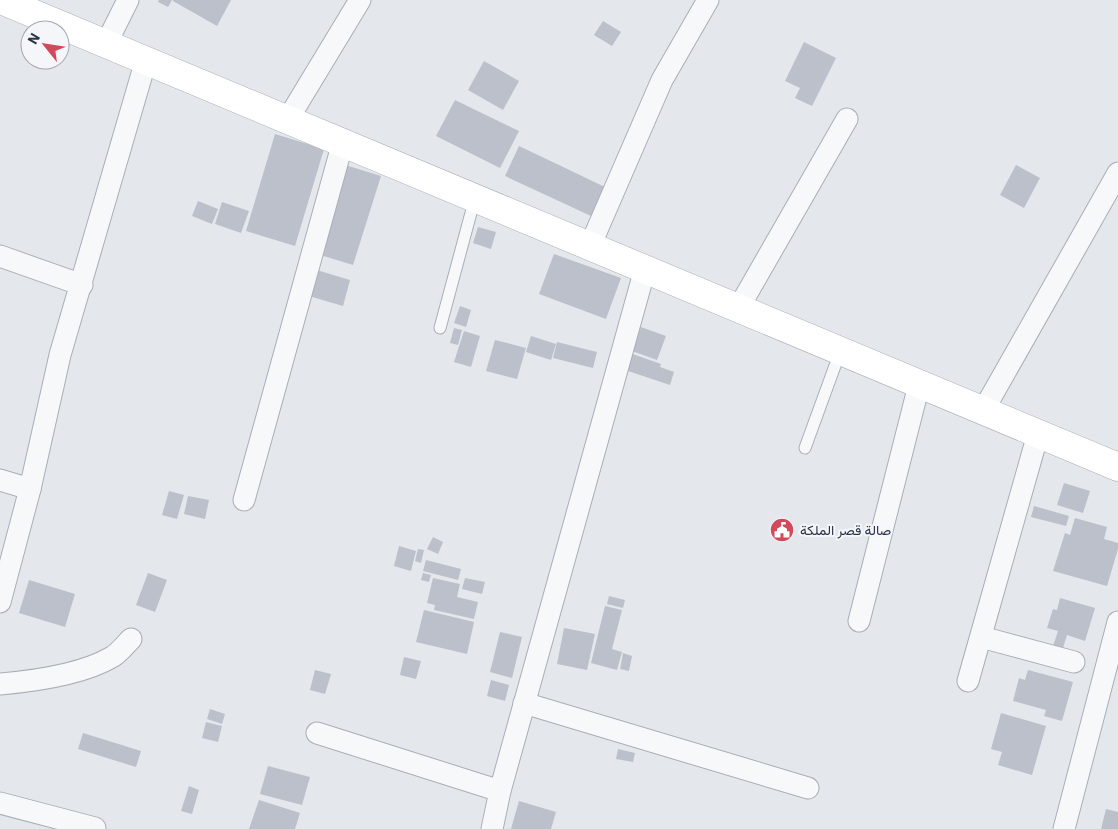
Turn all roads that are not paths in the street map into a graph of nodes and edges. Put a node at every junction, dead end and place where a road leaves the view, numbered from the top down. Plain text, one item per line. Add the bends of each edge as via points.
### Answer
1 (1, 0) edge
2 (128, 0) edge
3 (360, 0) edge
4 (708, 0) edge
5 (106, 44) junction
6 (146, 60) junction
7 (288, 119) junction
8 (847, 119) dead end
9 (343, 142) junction
10 (1118, 173) edge
11 (475, 198) junction
12 (590, 246) junction
13 (0, 256) edge
14 (645, 269) junction
15 (82, 285) junction
16 (738, 309) junction
17 (440, 328) dead end
18 (840, 352) junction
19 (920, 385) junction
20 (983, 412) junction
21 (1038, 434) junction
22 (805, 448) dead end
23 (1118, 467) edge
24 (0, 480) edge
25 (30, 489) junction
26 (244, 500) dead end
27 (0, 602) edge
28 (859, 621) dead end
29 (1118, 622) edge
30 (131, 638) dead end
31 (981, 638) junction
32 (1074, 662) dead end
33 (1111, 676) edge
34 (968, 681) dead end
35 (0, 684) edge
36 (524, 703) junction
37 (317, 733) dead end
38 (808, 788) dead end
39 (500, 790) junction
40 (0, 803) edge
41 (95, 828) edge
42 (492, 829) edge
43 (1064, 829) edge

1 - 5 main road
2 - 5 street
3 - 7 street
4 - 12 street via 662,80
5 - 6 main road
6 - 7 main road
6 - 15 street
7 - 9 main road
8 - 16 street
9 - 11 main road
9 - 26 street
10 - 20 street
11 - 12 main road
11 - 17 lane
12 - 14 main road
13 - 15 street
14 - 16 main road
14 - 36 street
15 - 25 street via 60,355
16 - 18 main road
18 - 19 main road
18 - 22 lane
19 - 20 main road
19 - 28 street
20 - 21 main road
21 - 23 main road
21 - 31 street
24 - 25 street
25 - 27 street
29 - 33 street
30 - 35 street via 114,656 92,667
31 - 32 street
31 - 34 street
33 - 43 street
36 - 38 street
36 - 39 street
37 - 39 street
39 - 42 street
40 - 41 street

